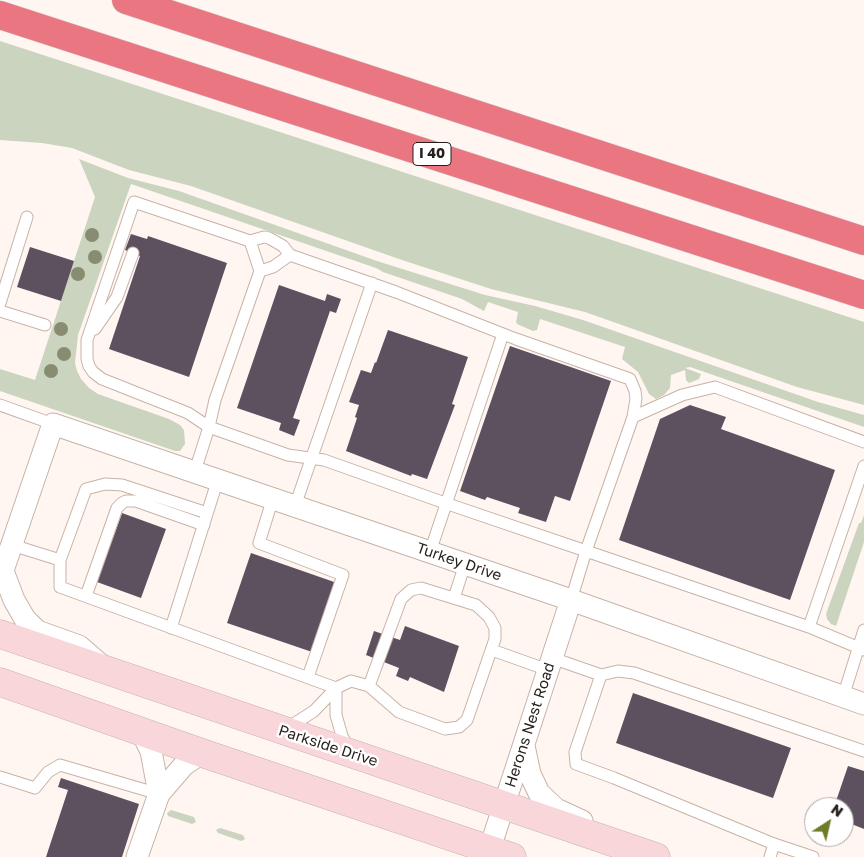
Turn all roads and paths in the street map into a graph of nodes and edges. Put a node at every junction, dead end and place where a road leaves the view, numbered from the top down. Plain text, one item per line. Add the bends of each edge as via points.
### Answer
1 (126, 0) edge
2 (0, 15) edge
3 (27, 217) dead end
4 (250, 241) junction
5 (864, 241) edge
6 (133, 253) dead end
7 (290, 255) junction
8 (260, 271) junction
9 (372, 283) junction
10 (864, 295) edge
11 (0, 303) edge
12 (0, 311) edge
13 (45, 325) dead end
14 (503, 334) junction
15 (87, 340) junction
16 (0, 405) edge
17 (633, 417) junction
18 (53, 424) junction
19 (209, 427) junction
20 (864, 442) edge
21 (311, 458) junction
22 (864, 466) edge
23 (194, 471) junction
24 (218, 480) junction
25 (273, 498) junction
26 (445, 504) junction
27 (295, 506) junction
28 (207, 513) junction
29 (204, 525) junction
30 (12, 545) junction
31 (586, 551) junction
32 (430, 552) junction
33 (60, 560) junction
34 (465, 564) junction
35 (1, 575) edge
36 (86, 596) junction
37 (454, 598) junction
38 (571, 600) junction
39 (809, 627) junction
40 (171, 628) junction
41 (864, 630) edge
42 (0, 634) edge
43 (861, 649) edge
44 (492, 650) junction
45 (550, 664) junction
46 (107, 671) junction
47 (601, 675) junction
48 (308, 677) junction
49 (0, 682) edge
50 (369, 686) junction
51 (336, 688) junction
52 (843, 697) junction
53 (864, 704) edge
54 (142, 731) junction
55 (282, 731) junction
56 (524, 745) junction
57 (864, 751) edge
58 (202, 752) junction
59 (351, 753) junction
60 (0, 777) edge
61 (158, 794) junction
62 (504, 805) junction
63 (618, 844) junction
64 (774, 844) junction
65 (496, 854) edge
66 (792, 854) edge
67 (137, 857) edge
68 (656, 857) edge
69 (770, 857) edge
70 (813, 857) edge

1 - 5 highway
2 - 10 highway, I 40
3 - 11 lane
4 - 7 lane via 269,238 283,246
4 - 8 lane
4 - 15 lane via 134,202
6 - 15 lane via 118,297
7 - 8 lane via 273,267
7 - 9 lane
8 - 19 lane via 215,400
9 - 14 lane
9 - 21 lane
12 - 13 lane
14 - 17 lane via 630,379 636,400
14 - 26 lane
15 - 19 lane via 89,366 102,379 188,413
16 - 18 lane
17 - 20 lane via 682,395 716,387
17 - 31 lane
18 - 23 street, Turkey Drive
18 - 30 street
19 - 21 lane via 288,455
19 - 23 lane
21 - 26 lane
21 - 27 lane
22 - 39 lane
23 - 24 street, Turkey Drive
24 - 25 street, Turkey Drive
24 - 28 lane
25 - 27 street, Turkey Drive
25 - 48 lane via 259,543 343,575
26 - 31 lane
26 - 32 lane
27 - 32 street, Turkey Drive
28 - 29 lane
28 - 33 lane via 122,485 105,484 86,489
29 - 36 lane via 136,501 122,503 117,508
29 - 40 lane
30 - 33 lane
30 - 35 street
31 - 38 lane
31 - 39 lane
32 - 34 street, Turkey Drive
33 - 36 lane via 60,587
34 - 37 lane
34 - 38 street, Turkey Drive
35 - 46 street via 25,619 37,631 79,646
36 - 40 lane
37 - 44 lane via 476,605 489,617 496,638
37 - 50 lane via 421,588 411,590 401,599
38 - 45 street, Herons Nest Road
38 - 52 street, Turkey Drive
39 - 43 lane
40 - 48 lane
41 - 43 lane
42 - 46 street, Parkside Drive
43 - 52 lane
44 - 45 lane
44 - 50 lane via 467,720 452,730 399,712
45 - 47 lane
45 - 56 street, Herons Nest Road
46 - 55 street, Parkside Drive
47 - 57 lane via 618,671 634,673
47 - 64 lane via 576,752 576,764
48 - 51 lane
49 - 54 street
50 - 51 lane via 352,682
51 - 55 lane via 314,711
51 - 59 lane via 336,716
52 - 53 street, Turkey Drive
54 - 58 street
54 - 61 street via 151,751
55 - 59 street, Parkside Drive
56 - 62 street, Herons Nest Road
56 - 63 street via 530,774 539,794 556,809 574,816
58 - 61 street via 184,765
58 - 65 street
59 - 62 street, Parkside Drive
60 - 61 lane via 35,788 48,772 60,765
61 - 67 street
62 - 63 street, Parkside Drive
62 - 65 street, Herons Nest Road
63 - 68 street, Parkside Drive
64 - 66 lane
64 - 69 lane
66 - 70 lane

